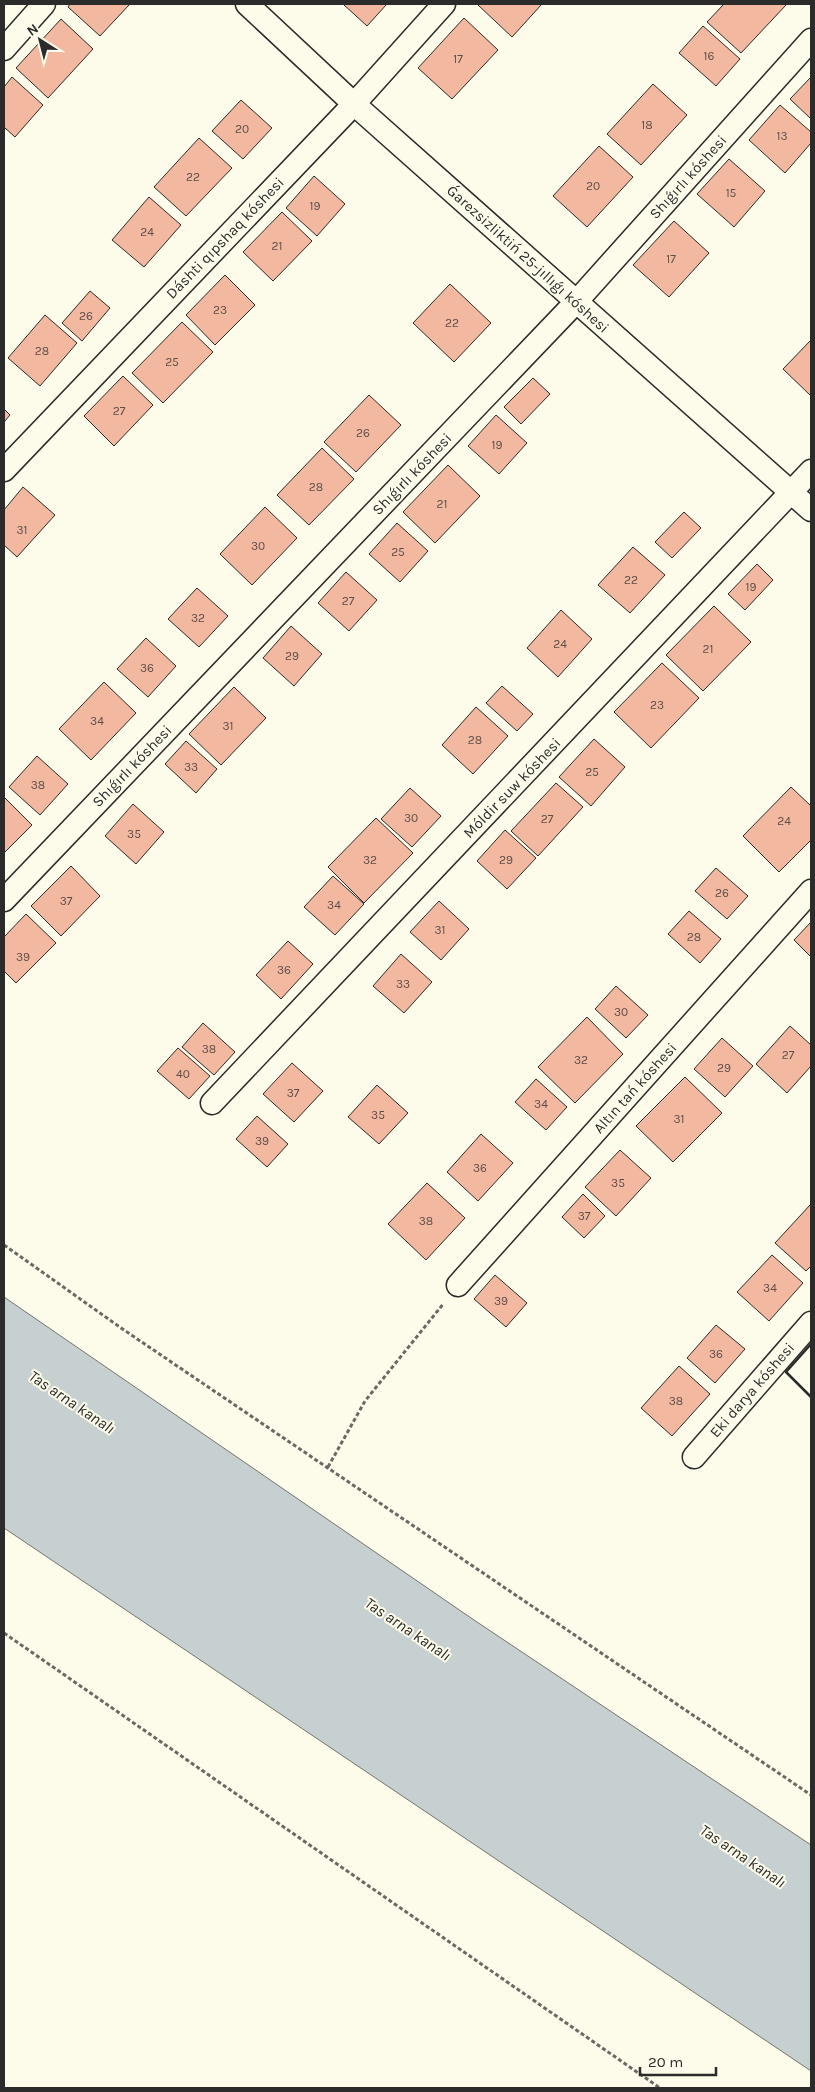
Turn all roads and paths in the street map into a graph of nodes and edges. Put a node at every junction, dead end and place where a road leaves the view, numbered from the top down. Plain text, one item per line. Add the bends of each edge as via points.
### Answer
1 (44, 4) edge
2 (247, 4) edge
3 (444, 4) edge
4 (811, 40) edge
5 (4, 49) edge
6 (354, 104) junction
7 (576, 302) junction
8 (4, 470) edge
9 (811, 471) edge
10 (792, 492) junction
11 (811, 510) edge
12 (811, 890) edge
13 (4, 900) edge
14 (212, 1103) dead end
15 (4, 1245) edge
16 (458, 1285) joint
17 (811, 1322) edge
18 (694, 1456) dead end
19 (328, 1467) junction
20 (4, 1633) edge
21 (811, 1795) edge
22 (660, 2088) edge

1 - 5 street
2 - 6 street, Ǵarezsizliktiń 25-jıllıǵı kóshesi
3 - 6 street, Dáshti qıpshaq kóshesi
4 - 7 street, Shıǵırlı kóshesi
6 - 7 street, Ǵarezsizliktiń 25-jıllıǵı kóshesi
6 - 8 street, Dáshti qıpshaq kóshesi
7 - 10 street, Ǵarezsizliktiń 25-jıllıǵı kóshesi
7 - 13 street, Shıǵırlı kóshesi
9 - 10 street, Móldir suw kóshesi
10 - 11 street, Ǵarezsizliktiń 25-jıllıǵı kóshesi
10 - 14 street, Móldir suw kóshesi
12 - 16 street, Altın tań kóshesi
15 - 19 path
16 - 19 path via 365,1401
17 - 18 street, Eki darya kóshesi
19 - 21 path
20 - 22 path

